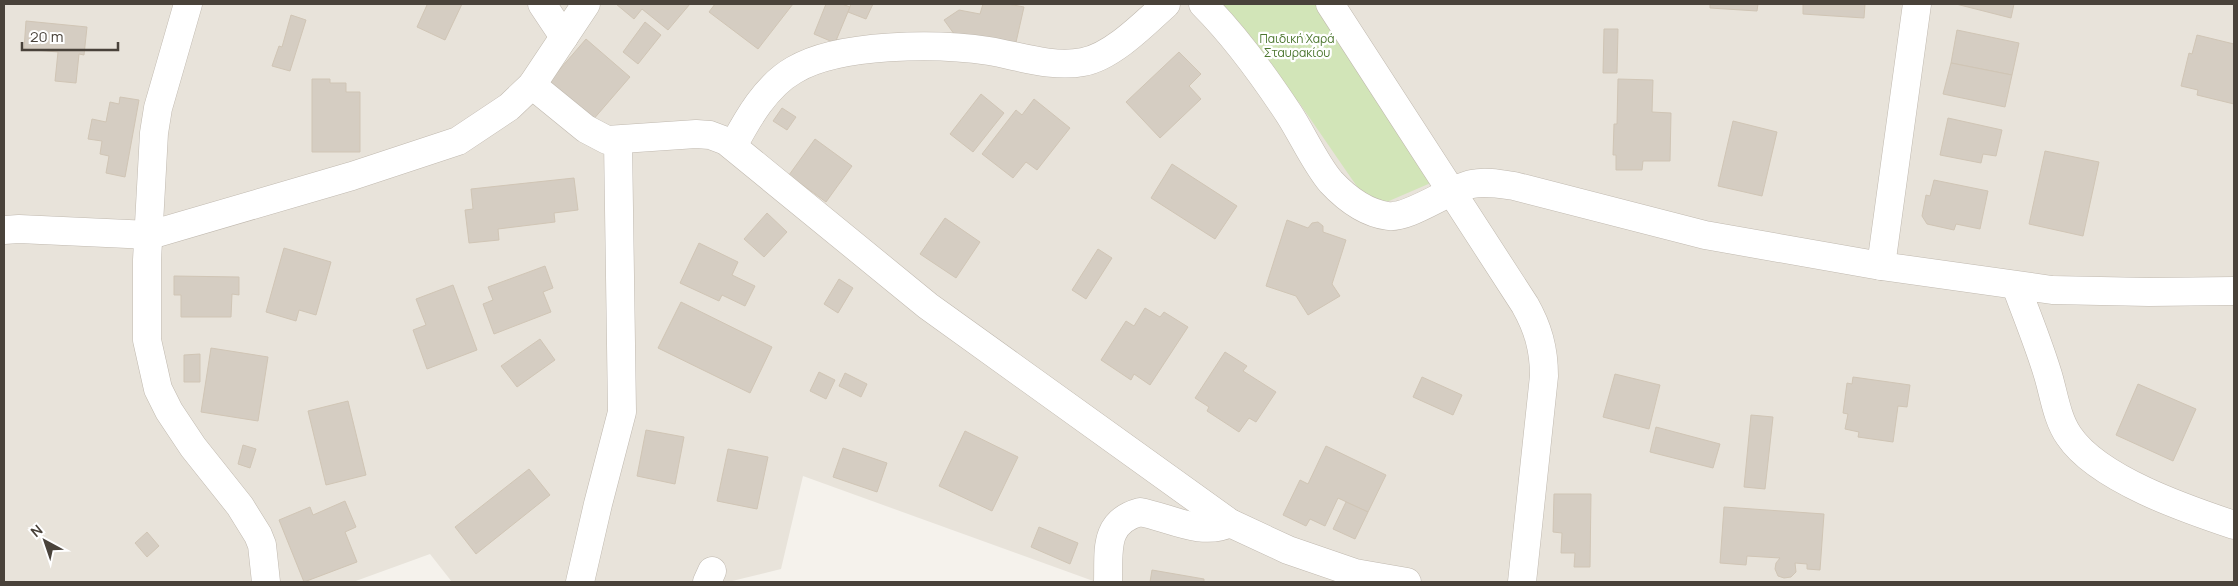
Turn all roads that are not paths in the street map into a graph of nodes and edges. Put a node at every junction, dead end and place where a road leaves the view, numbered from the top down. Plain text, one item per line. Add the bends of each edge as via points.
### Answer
1 (188, 4) edge
2 (542, 4) edge
3 (586, 4) edge
4 (1166, 4) edge
5 (1203, 4) edge
6 (1330, 4) edge
7 (1917, 4) edge
8 (564, 37) junction
9 (532, 85) junction
10 (618, 141) junction
11 (733, 146) junction
12 (1451, 191) junction
13 (4, 230) edge
14 (150, 235) junction
15 (1880, 266) junction
16 (2016, 286) junction
17 (2234, 291) edge
18 (1230, 523) junction
19 (2234, 524) edge
20 (266, 582) edge
21 (580, 582) edge
22 (1108, 582) edge
23 (1407, 582) edge
24 (1522, 582) edge

1 - 14 street via 156,120 151,166
2 - 8 street
3 - 8 street
4 - 11 street via 1112,49 1082,62 1034,60 938,46 873,49 820,59 796,69 778,82 749,118
5 - 12 street via 1235,40 1288,113 1330,181 1348,198 1368,212 1390,217 1409,212
6 - 12 street
7 - 15 street
8 - 9 street
9 - 10 street via 598,137
9 - 14 street via 509,106 458,140 352,176
10 - 11 street via 710,135
10 - 21 street via 622,412
11 - 18 street via 928,306
12 - 15 street via 1473,184 1514,186 1705,235
12 - 24 street via 1525,305 1538,330 1544,356
13 - 14 street
14 - 20 street via 147,340 158,389 183,433 251,521 262,545
15 - 16 street
16 - 17 street via 2111,292
16 - 19 street via 2064,428 2079,449 2097,464 2136,485
18 - 22 street via 1205,528 1140,512 1130,515 1119,521 1112,533
18 - 23 street via 1288,550 1355,573

